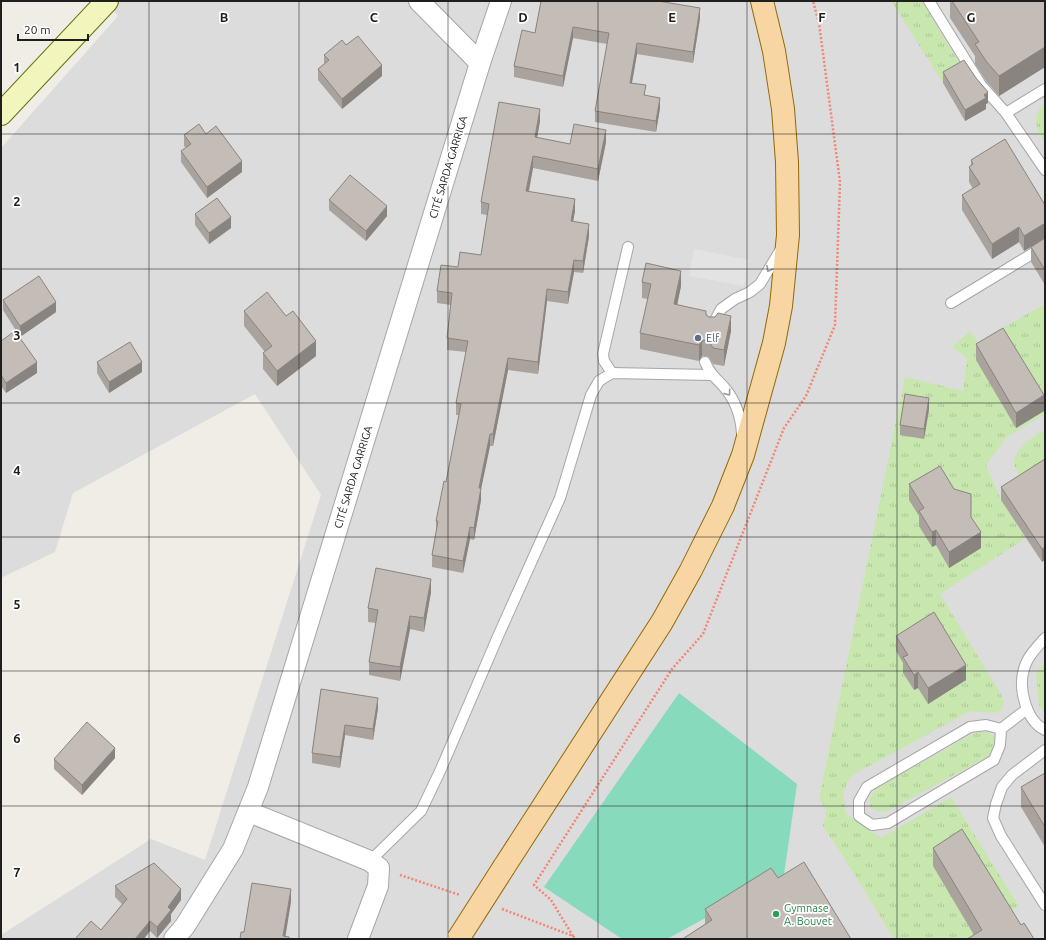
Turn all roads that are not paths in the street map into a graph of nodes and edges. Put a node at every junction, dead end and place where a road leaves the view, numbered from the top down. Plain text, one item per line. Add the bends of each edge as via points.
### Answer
1 (107, 1) edge
2 (419, 1) edge
3 (501, 1) edge
4 (762, 1) edge
5 (929, 1) edge
6 (480, 63) junction
7 (1045, 89) edge
8 (1006, 113) junction
9 (1, 114) edge
10 (1045, 170) edge
11 (788, 235) junction
12 (1045, 246) edge
13 (628, 247) dead end
14 (951, 303) dead end
15 (712, 328) edge
16 (705, 362) dead end
17 (612, 373) junction
18 (711, 375) junction
19 (743, 454) junction
20 (1045, 638) edge
21 (1027, 710) junction
22 (1001, 729) junction
23 (1045, 730) edge
24 (1045, 750) edge
25 (249, 812) junction
26 (370, 861) junction
27 (1045, 905) edge
28 (174, 939) edge
29 (358, 939) edge
30 (458, 939) edge

1 - 9 street
2 - 6 street
3 - 6 street, CITÉ SARDA GARRIGA
4 - 11 main road via 774,51 783,109
5 - 8 lane via 981,85
6 - 25 street, CITÉ SARDA GARRIGA
7 - 8 lane
8 - 10 lane
11 -> 15 lane via 760,284 721,309
11 - 19 main road via 781,306 774,343
12 - 14 lane
13 - 17 lane via 603,354 604,361
16 - 18 lane
17 - 18 lane
17 - 26 lane via 599,381 591,395 560,498 421,811
18 -> 19 lane via 735,402 741,419
19 - 30 main road, bridge via 723,506 662,622
20 - 21 lane via 1033,651 1024,669 1021,688
21 - 22 lane
21 - 23 lane
22 - 22 lane via 1000,745 994,760 888,823 872,825 859,816 859,801 867,787 970,727 986,725
24 - 27 lane via 1012,775 1002,787 993,818 1001,836
25 - 26 street
25 - 28 street, CITÉ SARDA GARRIGA via 233,849 185,926
26 - 29 street via 379,868 378,886

